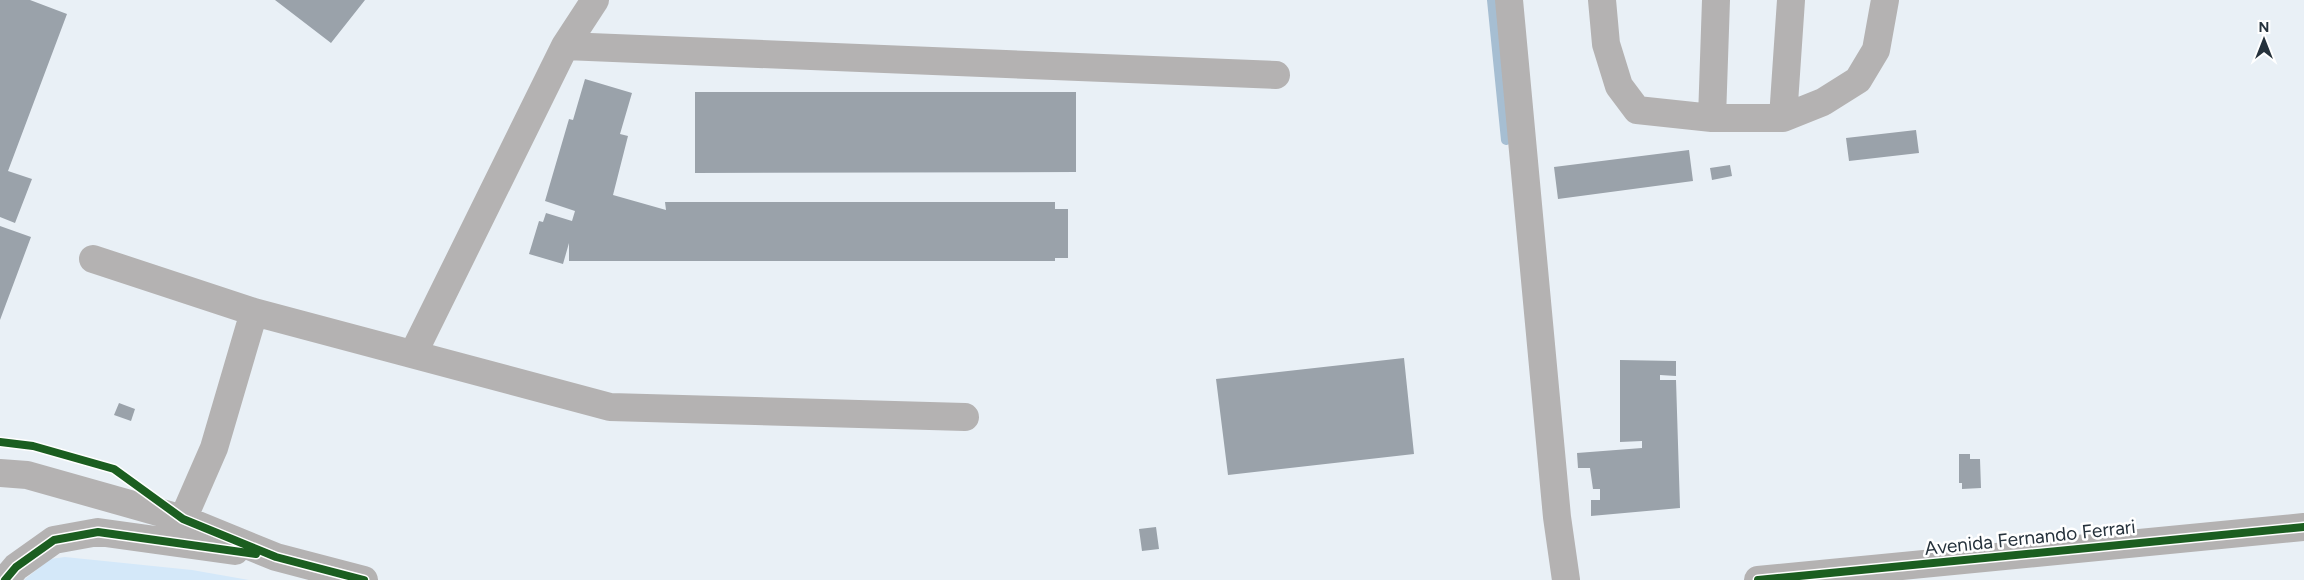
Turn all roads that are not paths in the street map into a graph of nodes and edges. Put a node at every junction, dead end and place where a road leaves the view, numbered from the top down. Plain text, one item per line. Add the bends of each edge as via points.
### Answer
1 (594, 0) edge
2 (1509, 0) edge
3 (1602, 0) edge
4 (1716, 0) edge
5 (1791, 0) edge
6 (1885, 0) edge
7 (565, 46) junction
8 (1276, 75) dead end
9 (1712, 118) junction
10 (1783, 118) junction
11 (93, 259) dead end
12 (254, 312) junction
13 (413, 354) junction
14 (965, 417) dead end
15 (0, 473) edge
16 (183, 520) junction
17 (2304, 526) edge
18 (276, 557) junction
19 (5, 580) edge
20 (362, 580) edge
21 (1566, 580) edge
22 (1758, 580) edge

1 - 7 street
2 - 21 street via 1556,507
3 - 9 street via 1606,44 1619,86 1637,110
4 - 9 street
5 - 10 street
6 - 10 street via 1876,50 1858,80 1823,102
7 - 8 street
7 - 13 street
9 - 10 street
11 - 12 street
12 - 13 street
12 - 16 street via 214,448
13 - 14 street via 610,407
15 - 16 street via 27,475
16 - 18 street
17 - 22 street, Avenida Fernando Ferrari
18 - 19 street via 98,532 54,540 16,567
18 - 20 street

